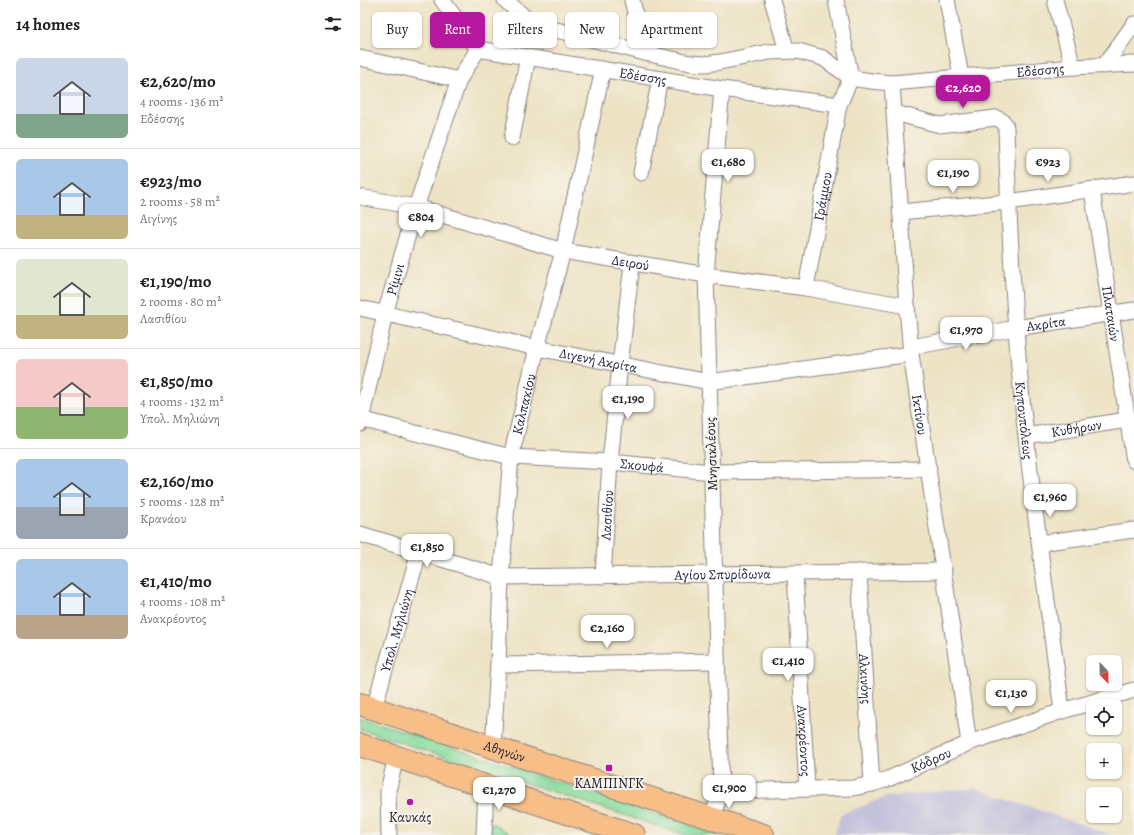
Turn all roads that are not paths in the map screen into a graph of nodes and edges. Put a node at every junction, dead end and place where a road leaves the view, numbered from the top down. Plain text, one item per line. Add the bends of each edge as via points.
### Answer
1 (442, 0) edge
2 (632, 0) edge
3 (772, 0) edge
4 (836, 0) edge
5 (947, 0) edge
6 (1055, 0) edge
7 (511, 3) edge
8 (1134, 24) edge
9 (478, 49) junction
10 (787, 51) junction
11 (645, 53) junction
12 (528, 57) junction
13 (360, 58) edge
14 (1134, 64) edge
15 (1104, 66) junction
16 (1073, 67) junction
17 (603, 69) junction
18 (961, 76) junction
19 (851, 78) junction
20 (660, 79) junction
21 (459, 80) junction
22 (892, 83) junction
23 (722, 88) junction
24 (839, 105) junction
25 (895, 113) junction
26 (512, 138) dead end
27 (641, 173) dead end
28 (1134, 183) edge
29 (1092, 190) junction
30 (360, 197) edge
31 (1008, 202) junction
32 (416, 207) junction
33 (900, 212) junction
34 (563, 251) junction
35 (632, 264) junction
36 (706, 275) junction
37 (806, 288) junction
38 (907, 306) junction
39 (360, 308) edge
40 (1134, 310) edge
41 (1110, 313) junction
42 (385, 314) junction
43 (1016, 328) junction
44 (537, 348) junction
45 (911, 351) junction
46 (620, 365) junction
47 (709, 382) junction
48 (1129, 416) edge
49 (360, 421) edge
50 (1026, 436) junction
51 (511, 457) junction
52 (1134, 461) edge
53 (610, 462) junction
54 (929, 469) junction
55 (712, 472) junction
56 (1134, 530) edge
57 (360, 534) edge
58 (1040, 543) junction
59 (419, 552) junction
60 (944, 571) junction
61 (859, 572) junction
62 (795, 573) junction
63 (715, 574) junction
64 (603, 576) junction
65 (501, 577) junction
66 (717, 660) junction
67 (498, 665) junction
68 (1134, 690) edge
69 (367, 706) edge
70 (1062, 711) junction
71 (969, 743) junction
72 (360, 745) edge
73 (493, 747) junction
74 (396, 757) junction
75 (872, 784) junction
76 (486, 787) junction
77 (807, 788) junction
78 (721, 791) junction
79 (712, 818) junction
80 (389, 835) edge
81 (484, 835) edge
82 (634, 835) edge
83 (763, 835) edge

1 - 9 street
2 - 11 street
3 - 10 street
4 - 19 street
5 - 18 street
6 - 16 street
7 - 11 street, Εδέσσης via 528,20 545,27
8 - 15 street
9 - 12 street, Εδέσσης
9 - 21 street, Ρίμινι
10 - 11 street, Εδέσσης via 705,64
10 - 19 street, Εδέσσης via 823,58
12 - 17 street, Εδέσσης
12 - 26 street
13 - 21 street
14 - 15 street, Εδέσσης
15 - 16 street, Εδέσσης
16 - 18 street, Εδέσσης
17 - 20 street, Εδέσσης
17 - 34 street, Καλπακίου
18 - 22 street, Εδέσσης
19 - 22 street, Εδέσσης
19 - 24 street
20 - 23 street, Εδέσσης
20 - 27 street
21 - 32 street, Ρίμινι
22 - 25 street, Ικτίνου
23 - 24 street, Εδέσσης
23 - 36 street, Μνησικλέους
24 - 37 street, Γράμμου
25 - 31 street, Κηπουπόλεως via 940,125 995,118 1002,120 1006,128
25 - 33 street, Ικτίνου
28 - 29 street
29 - 31 street
29 - 41 street, Πλαταιών
30 - 32 street, Δειρού
31 - 33 street
31 - 43 street, Κηπουπόλεως
32 - 34 street, Δειρού
32 - 42 street, Ρίμινι
33 - 38 street, Ικτίνου
34 - 35 street, Δειρού
34 - 44 street, Καλπακίου
35 - 36 street, Δειρού
35 - 46 street, Λασιθίου
36 - 37 street, Δειρού
36 - 47 street, Μνησικλέους
37 - 38 street, Δειρού
38 - 45 street, Ικτίνου
39 - 42 street, Διγενή Ακρίτα
40 - 41 street, Ακρίτα
41 - 43 street, Ακρίτα
41 - 48 street, Πλαταιών
42 - 44 street, Διγενή Ακρίτα
42 - 49 street, Ρίμινι
43 - 45 street, Ακρίτα
43 - 50 street, Κηπουπόλεως
44 - 46 street, Διγενή Ακρίτα
44 - 51 street, Καλπακίου
45 - 47 street, Διγενή Ακρίτα
45 - 54 street, Ικτίνου
46 - 47 street, Διγενή Ακρίτα
46 - 53 street, Λασιθίου
47 - 55 street, Μνησικλέους
48 - 50 street, Κυθήρων
48 - 52 street, Πλαταιών
49 - 51 street, Σκουφά
50 - 58 street, Κηπουπόλεως
51 - 53 street, Σκουφά
51 - 65 street, Καλπακίου
53 - 55 street, Σκουφά
53 - 64 street, Λασιθίου
54 - 55 street, Σκουφά
54 - 60 street, Ικτίνου
55 - 63 street, Μνησικλέους
56 - 58 street
57 - 59 street, Αγίου Σπυρίδωνα
58 - 70 street, Κηπουπόλεως
59 - 65 street, Αγίου Σπυρίδωνα
59 - 69 street, Υπολ. Μηλιώνη
60 - 61 street, Αγίου Σπυρίδωνα
60 - 71 street, Ικτίνου
61 - 62 street, Αγίου Σπυρίδωνα
61 - 75 street, Αλκινόης
62 - 63 street, Αγίου Σπυρίδωνα
62 - 77 street, Ανακρέοντος
63 - 64 street, Αγίου Σπυρίδωνα
63 - 66 street, Μνησικλέους
64 - 65 street, Αγίου Σπυρίδωνα
65 - 67 street, Καλπακίου
66 - 67 street
66 - 78 street, Μνησικλέους
67 - 73 street, Καλπακίου
68 - 70 street, Κόδρου
69 - 73 highway, Αθηνών
70 - 71 street, Κόδρου
71 - 75 street, Κόδρου
72 - 74 highway
73 - 79 highway, Αθηνών
74 - 76 highway
74 - 80 street via 388,791
75 - 77 street, Κόδρου via 853,788
76 - 81 street
76 - 82 highway
77 - 78 street, Κόδρου
78 - 79 street, Μνησικλέους
79 - 83 highway, Αθηνών

